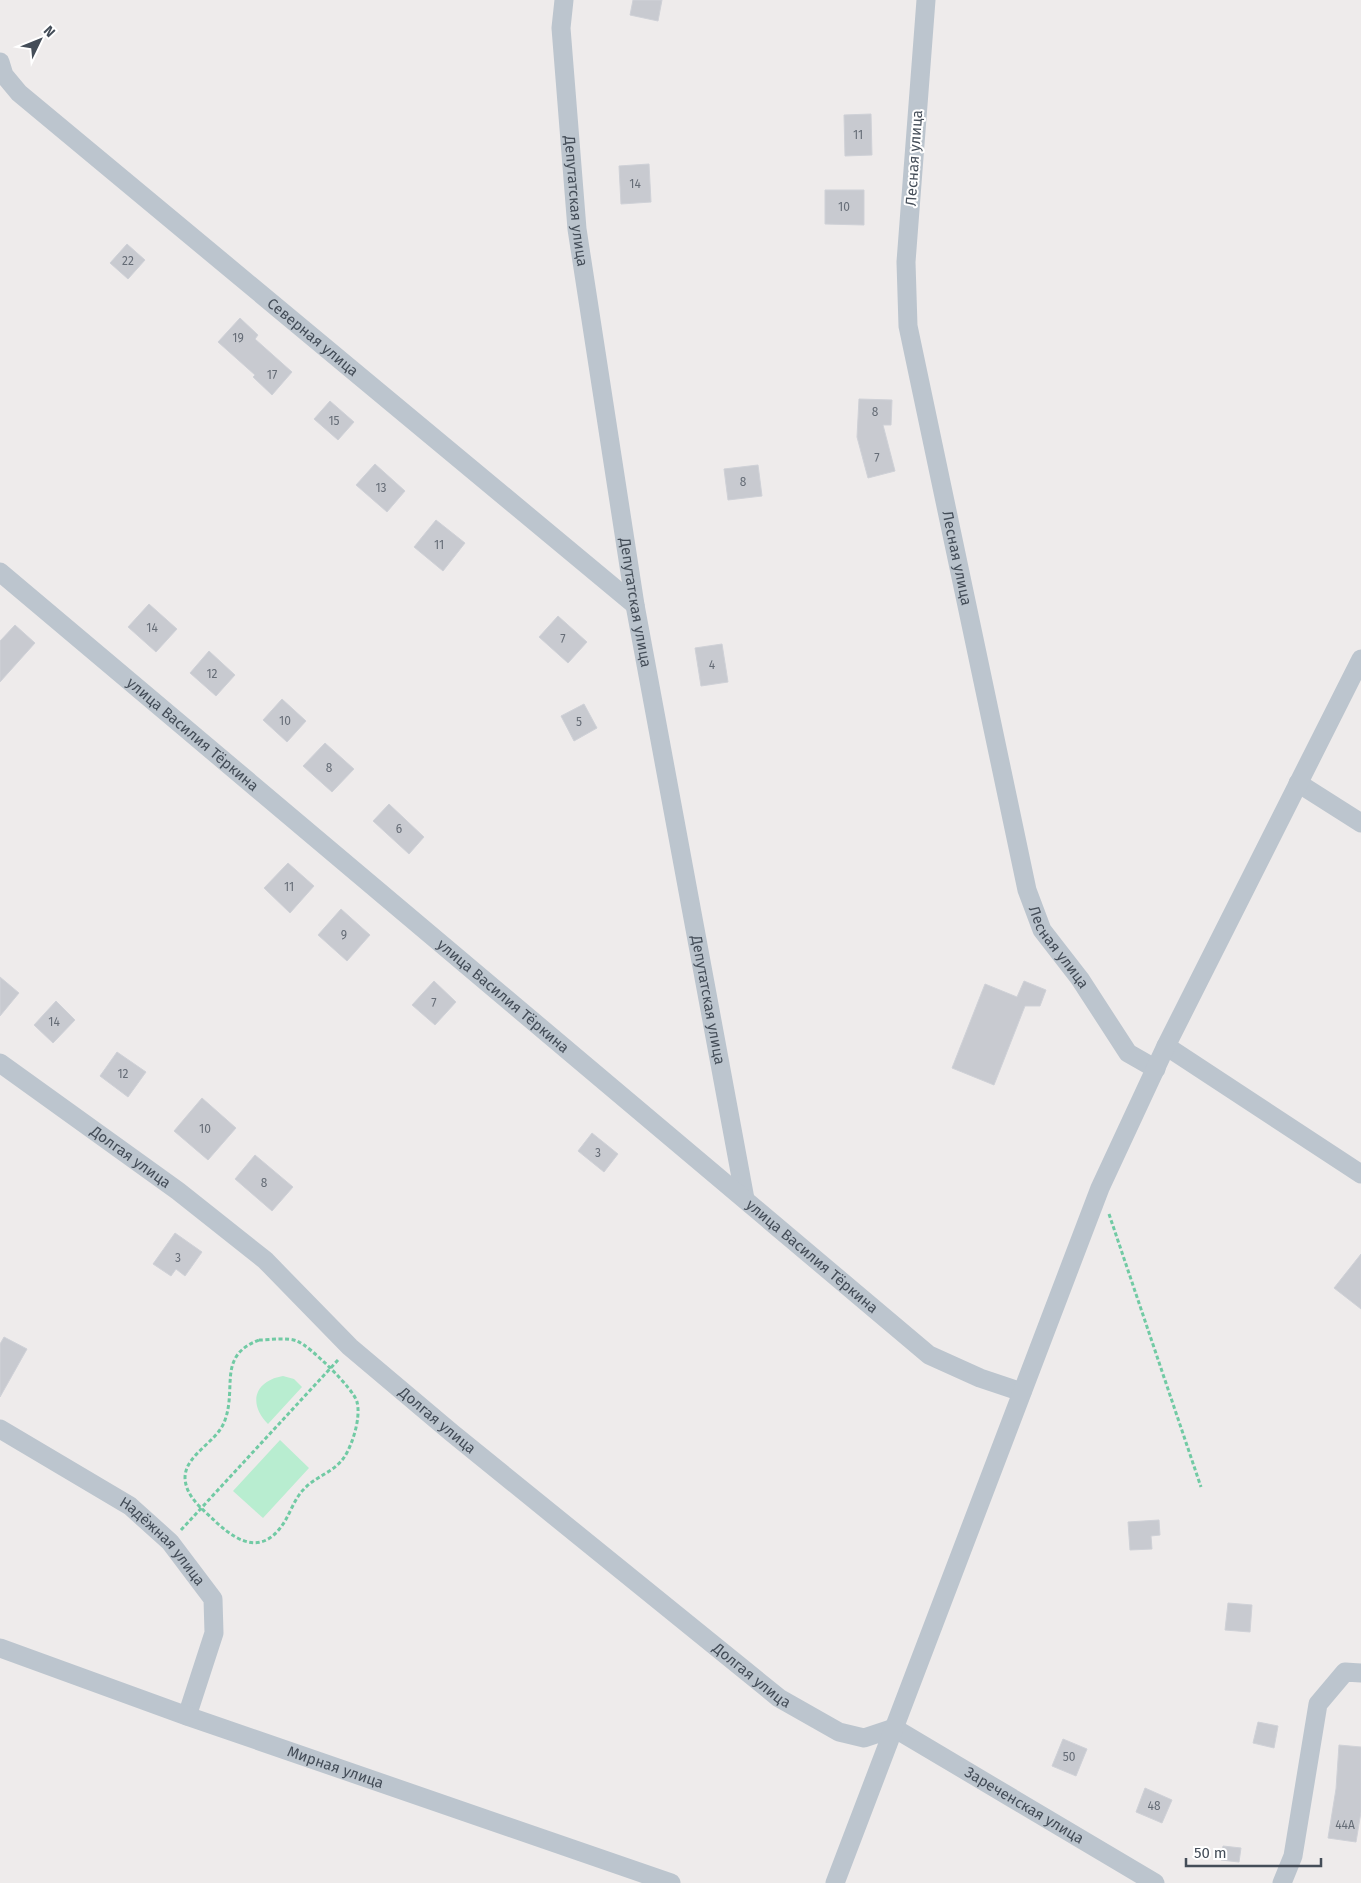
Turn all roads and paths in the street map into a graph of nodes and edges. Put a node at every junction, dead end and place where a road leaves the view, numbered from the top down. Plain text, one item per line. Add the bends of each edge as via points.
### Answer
1 (564, 0) edge
2 (926, 0) edge
3 (0, 62) edge
4 (0, 572) edge
5 (635, 605) junction
6 (1361, 659) edge
7 (1298, 783) junction
8 (1361, 823) edge
9 (1166, 1046) junction
10 (0, 1063) edge
11 (1156, 1069) junction
12 (1361, 1174) edge
13 (1100, 1188) junction
14 (745, 1199) junction
15 (350, 1347) junction
16 (331, 1368) junction
17 (1022, 1392) junction
18 (0, 1429) edge
19 (1201, 1487) dead end
20 (201, 1508) junction
21 (170, 1542) junction
22 (0, 1648) edge
23 (1361, 1673) edge
24 (187, 1716) junction
25 (894, 1728) junction
26 (672, 1883) edge
27 (835, 1883) edge
28 (1154, 1883) edge
29 (1282, 1883) edge

1 - 5 street, Депутатская улица via 561,28 577,229
2 - 11 street, Лесная улица via 906,262 908,326 1025,880 1042,930 1080,979 1128,1053
3 - 5 street, Северная улица via 4,75 18,93
4 - 14 street, улица Василия Тёркина
5 - 14 street, Депутатская улица
6 - 7 street
7 - 8 street
7 - 9 street
9 - 11 street
9 - 12 street
10 - 15 street, Долгая улица via 178,1191 258,1255
11 - 13 street
13 - 17 street
13 - 19 path
14 - 17 street, улица Василия Тёркина via 929,1355 980,1378
15 - 16 path
15 - 25 street, Долгая улица via 452,1434 779,1698 839,1732 864,1738
16 - 20 path
16 - 20 path via 295,1340 259,1340 238,1352 233,1363 225,1420 194,1457 185,1476 190,1497
16 - 20 path via 358,1402 352,1438 345,1456 336,1466 304,1488 272,1537 253,1544 227,1532
17 - 25 street
18 - 21 street, Надёжная улица via 130,1506
20 - 21 path
21 - 24 street, Надёжная улица via 213,1599 214,1633
22 - 24 street, Мирная улица
23 - 29 street via 1345,1672 1318,1704 1293,1856
24 - 26 street, Мирная улица
25 - 27 street
25 - 28 street, Зареченская улица

